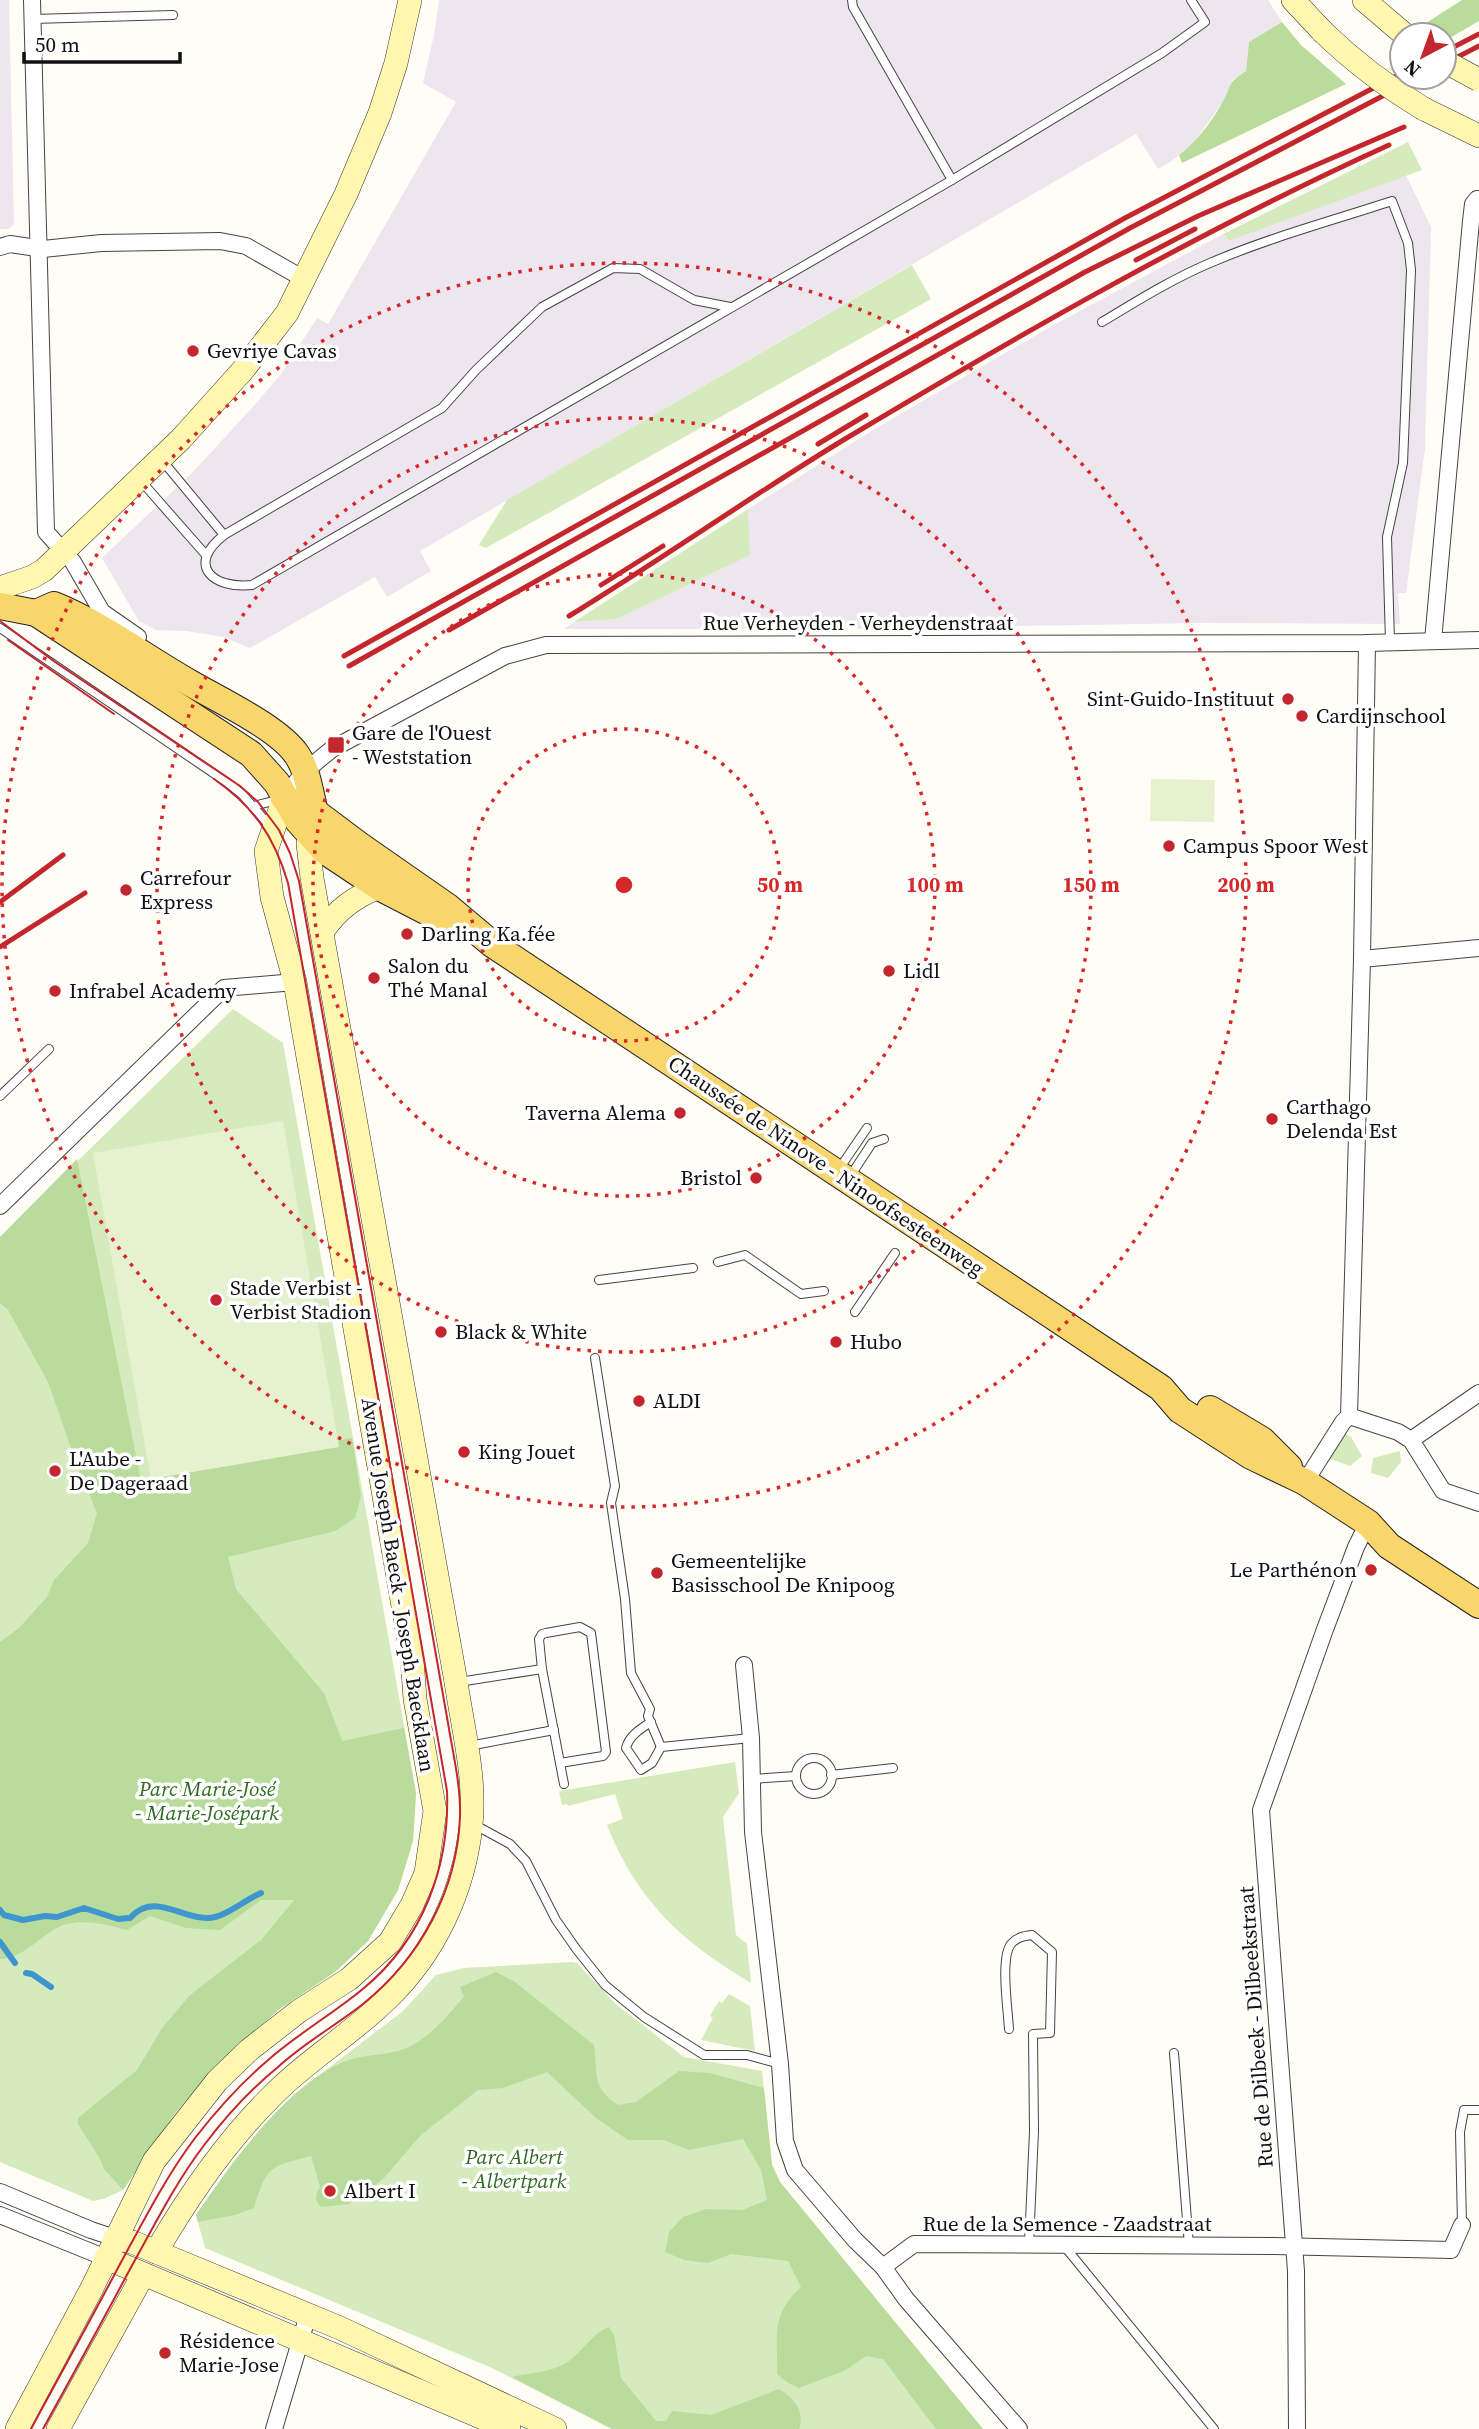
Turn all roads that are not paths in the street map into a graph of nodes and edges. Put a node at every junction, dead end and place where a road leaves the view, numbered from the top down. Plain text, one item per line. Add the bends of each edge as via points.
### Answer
1 (32, 0) edge
2 (410, 0) edge
3 (852, 0) edge
4 (1191, 0) edge
5 (1293, 0) edge
6 (1364, 0) edge
7 (173, 15) dead end
8 (33, 19) junction
9 (1389, 21) edge
10 (1458, 69) edge
11 (1479, 80) edge
12 (1479, 136) edge
13 (951, 180) junction
14 (1477, 199) dead end
15 (0, 247) edge
16 (39, 248) junction
17 (304, 279) junction
18 (730, 307) junction
19 (1102, 322) dead end
20 (160, 459) junction
21 (139, 479) junction
22 (224, 535) junction
23 (63, 550) junction
24 (206, 555) junction
25 (11, 604) edge
26 (1479, 640) edge
27 (1433, 641) junction
28 (1390, 642) junction
29 (1367, 643) junction
30 (188, 683) junction
31 (304, 772) junction
32 (254, 806) junction
33 (293, 825) junction
34 (379, 887) junction
35 (322, 932) junction
36 (492, 944) junction
37 (1479, 947) edge
38 (1362, 959) junction
39 (295, 982) junction
40 (49, 1049) dead end
41 (0, 1096) edge
42 (867, 1128) dead end
43 (884, 1139) dead end
44 (842, 1176) junction
45 (0, 1206) edge
46 (895, 1253) dead end
47 (719, 1262) dead end
48 (693, 1268) dead end
49 (599, 1280) dead end
50 (824, 1292) dead end
51 (855, 1312) dead end
52 (595, 1358) dead end
53 (1479, 1393) edge
54 (1349, 1416) junction
55 (1411, 1440) junction
56 (1305, 1482) junction
57 (1479, 1503) edge
58 (1368, 1523) junction
59 (1479, 1587) edge
60 (1479, 1605) edge
61 (744, 1665) dead end
62 (542, 1669) junction
63 (456, 1682) junction
64 (651, 1722) junction
65 (554, 1730) junction
66 (751, 1738) junction
67 (466, 1746) junction
68 (661, 1747) junction
69 (560, 1763) junction
70 (894, 1768) dead end
71 (831, 1774) junction
72 (796, 1776) junction
73 (752, 1779) junction
74 (564, 1784) dead end
75 (471, 1824) junction
76 (1009, 2029) dead end
77 (1174, 2053) dead end
78 (780, 2064) junction
79 (1479, 2110) edge
80 (0, 2192) edge
81 (0, 2215) edge
82 (1461, 2225) joint
83 (1028, 2244) junction
84 (1063, 2245) junction
85 (1189, 2246) junction
86 (1293, 2247) junction
87 (111, 2248) junction
88 (156, 2252) junction
89 (883, 2267) junction
90 (143, 2275) junction
91 (308, 2315) junction
92 (300, 2340) junction
93 (17, 2429) edge
94 (58, 2429) edge
95 (274, 2429) edge
96 (509, 2429) edge
97 (555, 2429) edge
98 (1018, 2429) edge
99 (1214, 2429) edge
100 (1297, 2429) edge

1 - 8 street
2 - 17 street via 380,113
3 - 13 lane
4 - 13 lane via 1205,22 1162,53
5 - 12 street, bridge via 1343,51 1393,90
6 - 9 street
7 - 8 lane
8 - 16 street
10 - 11 street, bridge
13 - 18 lane
14 - 27 street via 1471,221
15 - 16 street
16 - 17 street via 236,243
16 - 23 street via 46,531
17 - 20 street via 286,313 243,370
18 - 22 lane via 694,300 640,269 612,268 542,307 442,408
18 - 24 lane via 251,585 236,587 210,577
19 - 28 lane via 1208,264 1392,201 1408,243 1411,270 1403,463 1387,537
20 - 21 street
20 - 22 lane
21 - 23 street
21 - 24 lane
22 - 24 lane
23 - 25 street via 32,577
23 - 30 street via 102,612 162,653
25 - 30 main road via 54,605 71,612
25 - 32 lane, Chaussée de Ninove - Ninoofsesteenweg
25 - 33 main road, Chaussée de Ninove - Ninoofsesteenweg via 251,754 268,772
26 - 27 street, Rue Verheyden - Verheydenstraat
27 - 28 street, Rue Verheyden - Verheydenstraat
28 - 29 street, Rue Verheyden - Verheydenstraat
29 - 31 street, Rue Verheyden - Verheydenstraat via 546,645 505,656 332,748
29 - 38 street
30 - 31 main road via 275,735 298,755
31 - 33 main road
32 - 33 lane
32 - 33 lane, Chaussée de Ninove - Ninoofsesteenweg
32 - 33 lane, Chaussée de Ninove - Ninoofsesteenweg via 269,824
33 - 34 main road, Chaussée de Ninove - Ninoofsesteenweg
33 - 35 street, Avenue Joseph Baeck - Joseph Baecklaan
33 - 36 main road, Chaussée de Ninove - Ninoofsesteenweg via 448,907
33 - 39 street, Avenue Joseph Baeck - Joseph Baecklaan via 266,851 272,897
34 - 35 street via 347,902
34 - 36 main road, Chaussée de Ninove - Ninoofsesteenweg
35 - 63 street, Avenue Joseph Baeck - Joseph Baecklaan
36 - 44 main road, Chaussée de Ninove - Ninoofsesteenweg
37 - 38 street
38 - 54 street
39 - 45 street via 223,988
39 - 87 street, Avenue Joseph Baeck - Joseph Baecklaan via 431,1783 435,1811 426,1873 390,1942 349,1979 249,2050 217,2081 154,2161
40 - 41 lane
42 - 44 lane
43 - 44 lane via 872,1143
44 - 56 main road, Chaussée de Ninove - Ninoofsesteenweg via 1161,1388 1180,1410 1251,1456
46 - 51 lane
47 - 50 lane via 745,1255 801,1294
48 - 49 lane
52 - 64 lane via 615,1486 611,1503 631,1674 643,1692
53 - 55 street
54 - 55 street
54 - 56 street
55 - 57 street via 1443,1491
56 - 58 main road, Chaussée de Ninove - Ninoofsesteenweg
58 - 59 main road via 1397,1534
58 - 60 main road via 1389,1546
58 - 86 street, Rue de Dilbeek - Dilbeekstraat via 1261,1810
61 - 66 street
62 - 63 lane
62 - 65 lane
62 - 69 lane via 542,1634 580,1627 592,1633 606,1752
63 - 67 street, Avenue Joseph Baeck - Joseph Baecklaan
64 - 68 lane
64 - 68 lane via 636,1732 625,1748 641,1770 652,1763
65 - 67 lane
65 - 69 lane
66 - 68 lane
66 - 73 street
67 - 75 street, Avenue Joseph Baeck - Joseph Baecklaan via 472,1776
69 - 74 lane
70 - 71 lane
71 - 72 lane via 828,1764 814,1758 806,1759
71 - 72 lane via 828,1787 814,1794 800,1787
72 - 73 lane
73 - 78 street via 753,1832
75 - 78 lane via 510,1844 527,1861 556,1920 577,1950 605,1985 644,2017 704,2055 747,2055
75 - 88 street, Avenue Joseph Baeck - Joseph Baecklaan via 449,1914 408,1977 301,2068 242,2127 191,2194
76 - 83 lane via 1006,1959 1010,1945 1019,1937 1032,1935 1052,1952 1052,1967 1050,2033 1033,2034
77 - 85 lane
78 - 89 street via 785,2141 795,2170
79 - 82 lane via 1464,2110 1460,2132
80 - 87 street via 90,2230
81 - 87 street
82 - 86 street, Rue de la Semence - Zaadstraat via 1451,2250
83 - 84 street, Rue de la Semence - Zaadstraat
83 - 89 street, Rue de la Semence - Zaadstraat via 914,2244
84 - 85 street, Rue de la Semence - Zaadstraat
84 - 99 lane
85 - 86 street, Rue de la Semence - Zaadstraat
86 - 100 street, Rue de Dilbeek - Dilbeekstraat
87 - 88 street
87 - 90 street
87 - 93 street, Avenue Joseph Baeck - Joseph Baecklaan
88 - 90 street, Avenue Joseph Baeck - Joseph Baecklaan
88 - 91 street
89 - 98 street
90 - 92 street
90 - 94 street
91 - 92 street
91 - 97 street
92 - 95 street
92 - 96 street

